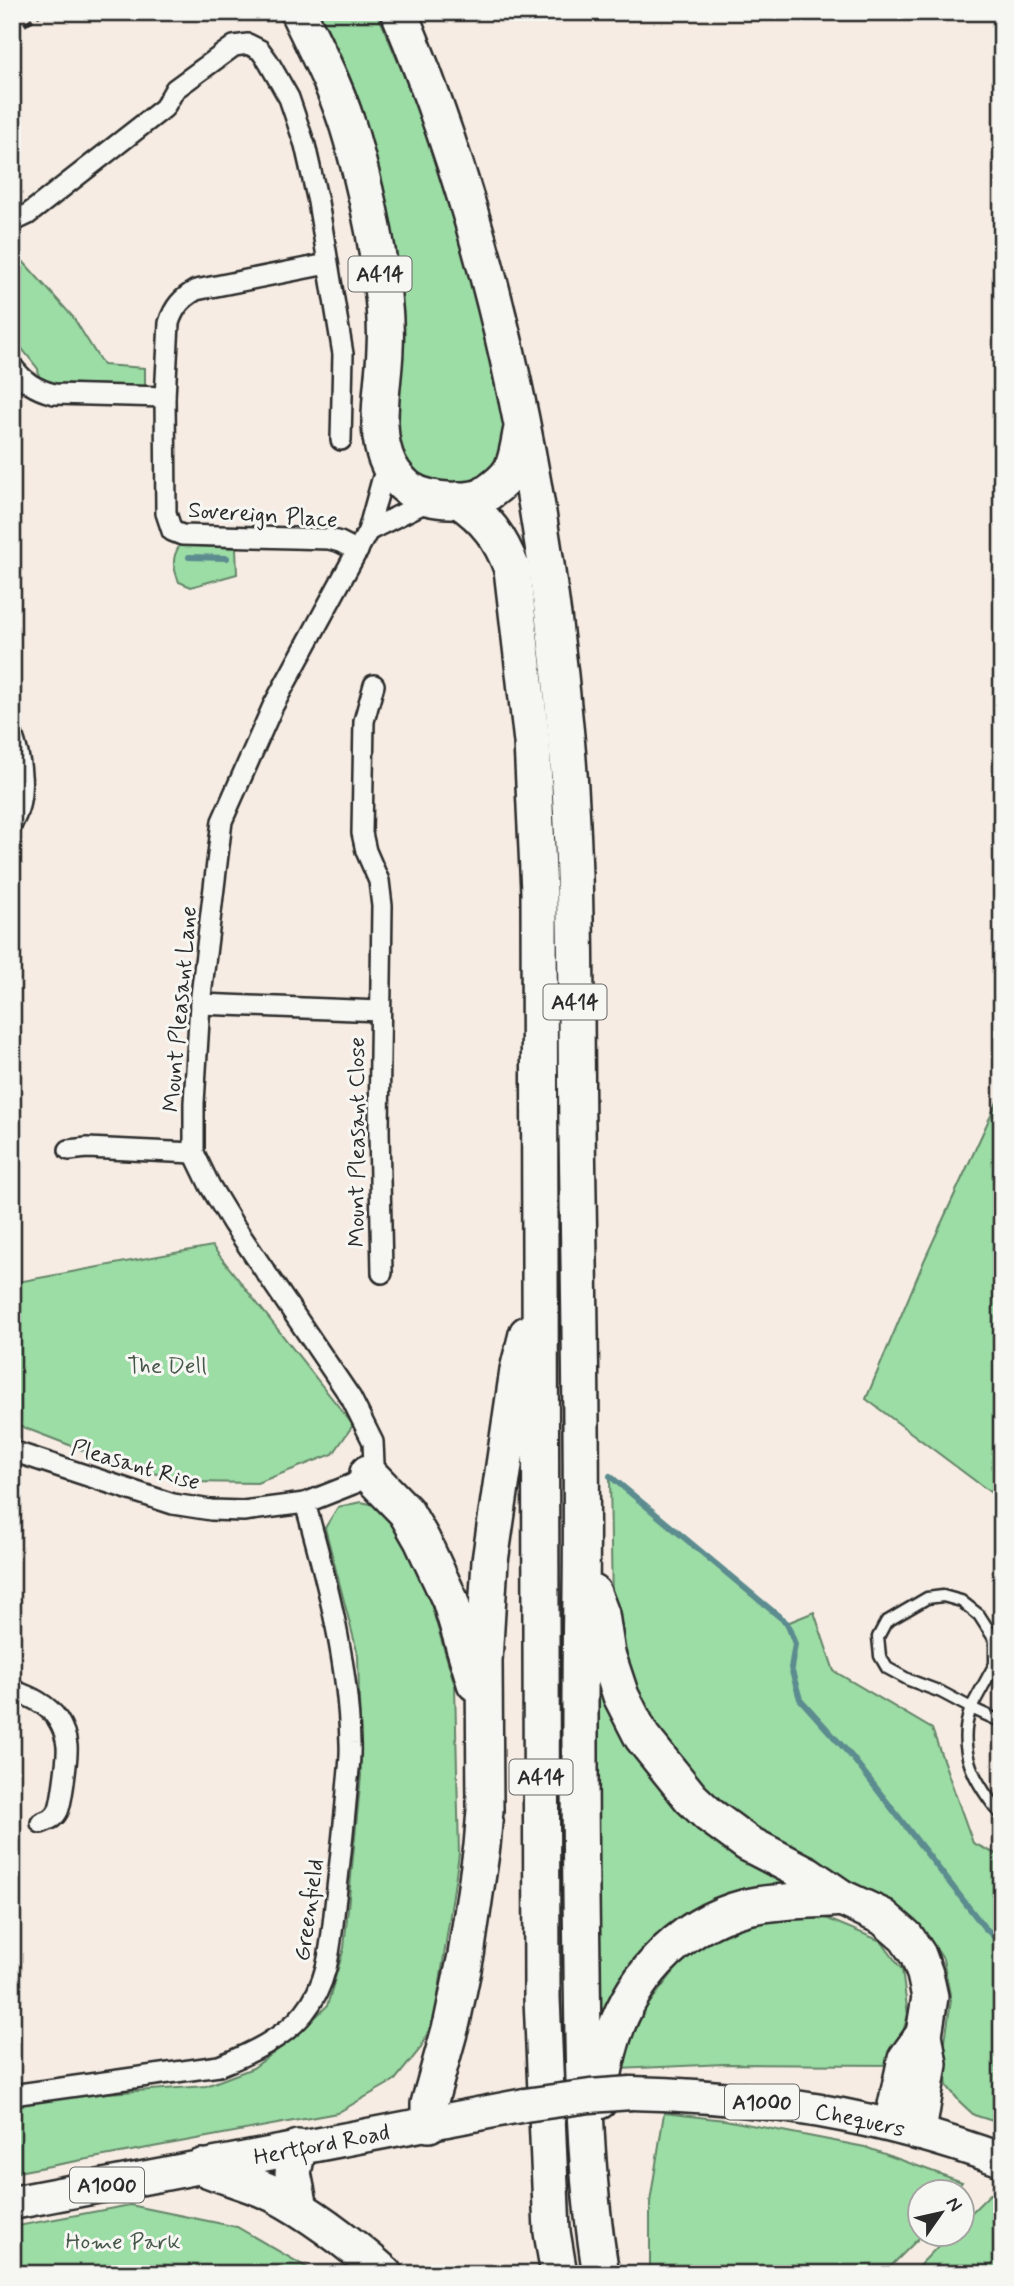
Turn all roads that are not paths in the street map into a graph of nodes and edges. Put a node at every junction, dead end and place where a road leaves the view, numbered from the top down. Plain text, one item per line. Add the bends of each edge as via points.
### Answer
1 (298, 12) edge
2 (399, 12) edge
3 (12, 222) edge
4 (327, 264) junction
5 (12, 366) edge
6 (165, 397) junction
7 (522, 429) junction
8 (341, 440) dead end
9 (390, 467) junction
10 (446, 499) junction
11 (368, 531) junction
12 (358, 551) junction
13 (374, 685) dead end
14 (12, 734) edge
15 (12, 824) edge
16 (200, 1004) junction
17 (380, 1012) junction
18 (69, 1150) dead end
19 (194, 1153) junction
20 (382, 1273) dead end
21 (540, 1280) junction
22 (12, 1451) edge
23 (368, 1473) junction
24 (305, 1503) junction
25 (581, 1564) junction
26 (12, 1690) edge
27 (971, 1708) junction
28 (484, 1713) junction
29 (1002, 1722) edge
30 (1002, 1816) edge
31 (41, 1823) dead end
32 (842, 1898) junction
33 (631, 2093) joint
34 (12, 2095) edge
35 (429, 2124) junction
36 (905, 2128) junction
37 (298, 2148) junction
38 (589, 2154) junction
39 (1002, 2160) edge
40 (202, 2166) junction
41 (12, 2203) edge
42 (300, 2208) junction
43 (385, 2274) edge
44 (559, 2274) edge
45 (601, 2274) edge

1 - 9 highway, A414 via 352,139 376,248 386,347 382,438
2 - 7 highway, A414 via 428,82 490,281
3 - 4 street via 164,108 184,82 234,46 248,44 260,50 289,98 305,145
4 - 6 street, Sovereign Place via 196,290 183,298 169,323
4 - 8 street via 343,354
5 - 6 street via 38,390 54,394
6 - 12 street, Sovereign Place via 166,513 172,531 191,536 328,539
7 - 10 highway, A414 via 515,467 501,484 482,498
7 - 25 highway, A414 via 547,564 567,741 572,833
9 - 10 highway, A414 via 414,492
9 - 11 street, Mount Pleasant Lane
10 - 11 street
10 - 21 highway, A414 via 479,513 505,550 512,569 532,742 539,892
11 - 12 street, Mount Pleasant Lane
12 - 16 street, Mount Pleasant Lane via 273,706 222,821
13 - 17 street, Mount Pleasant Close via 365,721 362,833 379,881 382,906
14 - 15 street via 22,767
16 - 17 street, Mount Pleasant Close
16 - 19 street, Mount Pleasant Lane
17 - 20 street, Mount Pleasant Close
18 - 19 street
19 - 23 street, Mount Pleasant Lane via 233,1224 365,1422 375,1453
21 - 28 highway, A414 via 518,1370 490,1560
21 - 44 highway, A414 via 542,1998 552,2232
22 - 24 street, Pleasant Rise via 173,1504 243,1510
23 - 24 street, Pleasant Rise
23 - 28 highway via 406,1512 422,1540 450,1600
24 - 34 street, Greenfield via 346,1678 350,1745 328,1963 314,1998 280,2034 219,2066
25 - 32 highway, A414 via 601,1614 607,1654 621,1696 642,1737 672,1776 709,1815 747,1843
25 - 38 highway, A414 via 583,2054
26 - 31 street via 43,1705 64,1732 67,1748 59,1810
27 - 27 lane via 887,1668 878,1637 886,1622 927,1598 943,1596 961,1601 979,1615 995,1640 995,1664
27 - 29 lane
27 - 30 lane via 965,1753 982,1792
28 - 35 highway, A414 via 482,1846 466,1955 429,2104
32 - 36 highway, A414 via 883,1917 906,1937 925,1974 930,1997 923,2034 929,2064
32 - 38 highway, A414 via 772,1902 717,1916 673,1944 653,1965 620,2018 608,2053
33 - 35 main road, Hertford Road / A1000, bridge via 525,2105
33 - 36 main road, Chequers / A1000 via 738,2099 834,2112
35 - 37 main road, Hertford Road / A1000
36 - 39 main road, Chequers / A1000
37 - 40 main road, Hertford Road / A1000
37 - 42 highway via 293,2173
38 - 45 highway, A414
40 - 41 main road, Hertford Road / A1000
40 - 42 highway
42 - 43 highway

